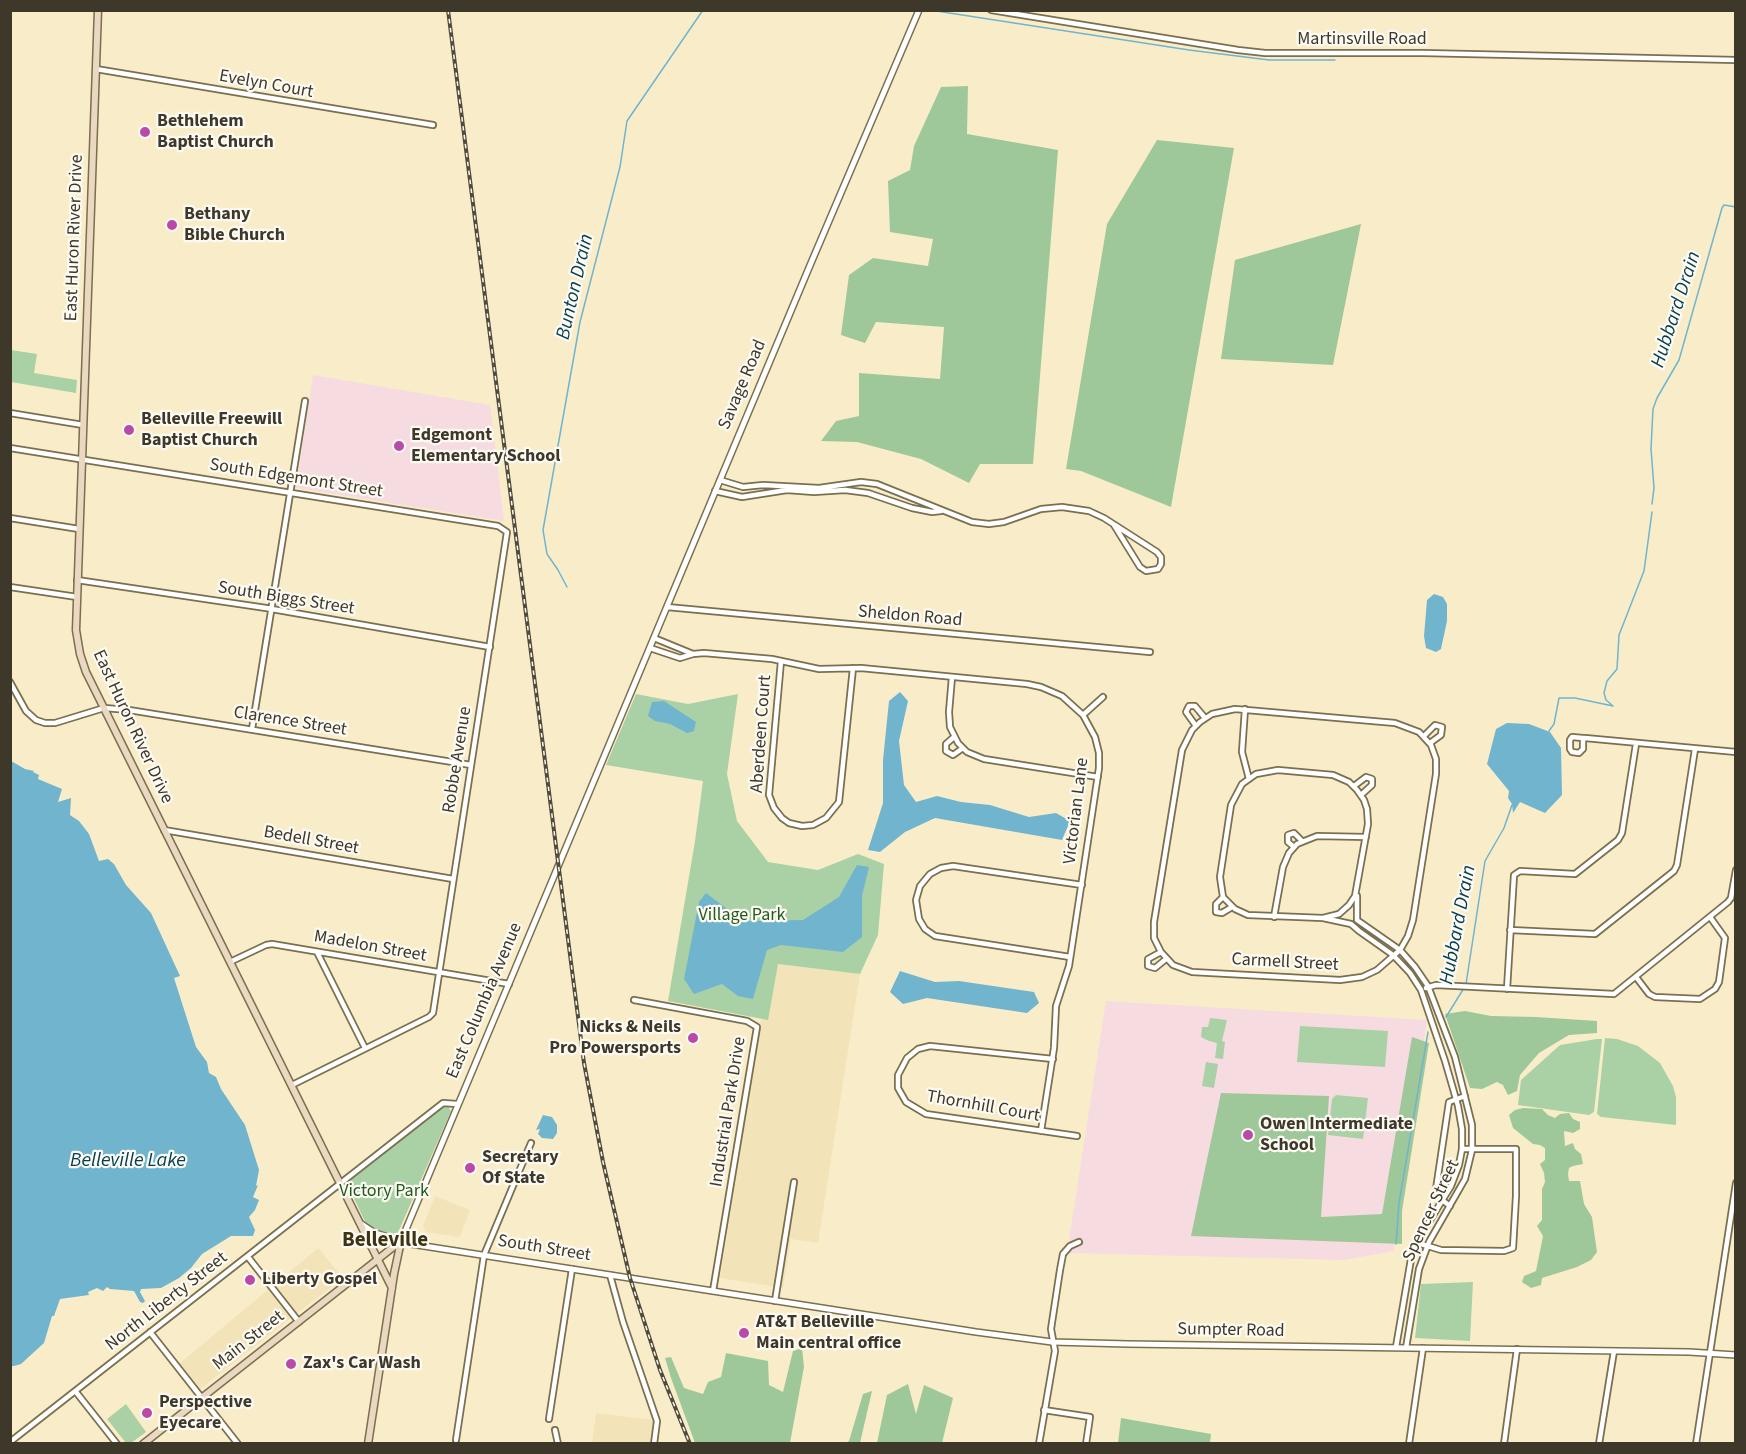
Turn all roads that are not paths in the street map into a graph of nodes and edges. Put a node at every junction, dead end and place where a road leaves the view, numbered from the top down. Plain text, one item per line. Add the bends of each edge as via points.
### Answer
1 (98, 10) edge
2 (919, 10) edge
3 (991, 10) edge
4 (1736, 60) edge
5 (96, 69) junction
6 (433, 125) dead end
7 (305, 401) dead end
8 (10, 413) edge
9 (83, 425) junction
10 (10, 448) edge
11 (82, 459) junction
12 (720, 480) junction
13 (805, 490) junction
14 (894, 490) junction
15 (715, 491) junction
16 (291, 492) junction
17 (890, 500) junction
18 (944, 510) junction
19 (10, 518) edge
20 (1114, 525) junction
21 (79, 529) junction
22 (505, 529) joint
23 (77, 580) junction
24 (10, 587) edge
25 (77, 597) junction
26 (667, 607) junction
27 (272, 610) junction
28 (654, 638) junction
29 (490, 647) junction
30 (650, 648) junction
31 (1150, 652) dead end
32 (693, 654) junction
33 (781, 661) junction
34 (853, 668) junction
35 (952, 677) junction
36 (10, 682) edge
37 (1103, 697) dead end
38 (104, 708) junction
39 (1245, 709) junction
40 (1083, 715) junction
41 (1205, 718) junction
42 (1196, 726) junction
43 (252, 729) junction
44 (1424, 736) junction
45 (954, 737) junction
46 (1583, 738) dead end
47 (1430, 743) junction
48 (1636, 744) junction
49 (963, 748) junction
50 (1695, 749) junction
51 (1736, 753) edge
52 (471, 765) junction
53 (598, 773) joint
54 (1098, 777) junction
55 (1249, 779) junction
56 (1354, 786) junction
57 (1361, 795) junction
58 (164, 830) junction
59 (1366, 837) junction
60 (1302, 841) junction
61 (1294, 847) junction
62 (1736, 870) edge
63 (453, 879) junction
64 (1082, 885) junction
65 (1357, 889) junction
66 (1224, 897) junction
67 (1232, 906) junction
68 (1274, 916) junction
69 (1710, 917) junction
70 (1323, 918) junction
71 (1510, 930) junction
72 (1400, 950) junction
73 (317, 952) junction
74 (1161, 952) junction
75 (1394, 955) junction
76 (1070, 957) junction
77 (1166, 959) junction
78 (230, 962) junction
79 (439, 972) junction
80 (1636, 977) junction
81 (509, 984) junction
82 (1428, 986) junction
83 (1507, 989) junction
84 (1421, 990) junction
85 (634, 1000) dead end
86 (365, 1048) junction
87 (1053, 1059) junction
88 (292, 1085) junction
89 (1465, 1096) junction
90 (1455, 1100) junction
91 (458, 1104) junction
92 (1041, 1131) junction
93 (1077, 1136) dead end
94 (531, 1143) dead end
95 (1462, 1149) junction
96 (1472, 1150) junction
97 (794, 1182) dead end
98 (1736, 1183) edge
99 (340, 1184) junction
100 (1442, 1200) junction
101 (1450, 1206) junction
102 (358, 1222) junction
103 (401, 1241) junction
104 (1079, 1242) dead end
105 (1418, 1243) junction
106 (1427, 1247) junction
107 (484, 1255) junction
108 (248, 1257) junction
109 (378, 1260) junction
110 (572, 1269) junction
111 (610, 1275) junction
112 (392, 1288) junction
113 (713, 1291) junction
114 (730, 1293) joint
115 (775, 1301) junction
116 (299, 1322) junction
117 (150, 1332) junction
118 (1052, 1342) junction
119 (1396, 1347) junction
120 (1406, 1348) junction
121 (1423, 1348) junction
122 (1517, 1349) junction
123 (1614, 1351) junction
124 (1710, 1353) junction
125 (1736, 1355) edge
126 (76, 1392) junction
127 (202, 1398) junction
128 (1044, 1410) junction
129 (549, 1419) dead end
130 (555, 1430) dead end
131 (456, 1440) dead end
132 (10, 1442) edge
133 (117, 1443) edge
134 (143, 1443) edge
135 (238, 1443) edge
136 (368, 1443) edge
137 (558, 1443) edge
138 (654, 1443) edge
139 (1039, 1443) edge
140 (1086, 1443) edge
141 (1408, 1443) edge
142 (1504, 1443) edge
143 (1599, 1443) edge
144 (1696, 1443) edge

1 - 5 main road, East Huron River Drive
2 - 12 street, Savage Road
3 - 4 street, Martinsville Road via 1265,53
5 - 6 street, Evelyn Court
5 - 9 main road, East Huron River Drive
7 - 16 street
8 - 9 street
9 - 11 main road, East Huron River Drive
10 - 11 street, South Edgemont Street
11 - 16 street, South Edgemont Street
11 - 21 main road, East Huron River Drive
12 - 13 street via 743,487 770,485
12 - 15 street, Savage Road
13 - 14 street via 861,482
13 - 15 street via 753,497
13 - 17 street via 845,490
14 - 17 street
14 - 18 street
15 - 26 street, Savage Road
16 - 22 street, South Edgemont Street
16 - 27 street
17 - 18 street via 932,512
18 - 20 street via 972,522 989,524 1062,507 1089,512
19 - 21 street
20 - 20 street via 1140,567 1146,571 1158,569 1161,557 1157,552
21 - 23 main road, East Huron River Drive
22 - 29 street, Robbe Avenue
23 - 25 main road, East Huron River Drive
23 - 27 street, South Biggs Street
24 - 25 street
25 - 38 main road, East Huron River Drive via 80,654
26 - 28 street, Savage Road
26 - 31 street, Sheldon Road
27 - 29 street, South Biggs Street
27 - 43 street
28 - 30 street, Savage Road
28 - 32 street, Victorian Lane
29 - 52 street, Robbe Avenue
30 - 32 street, Victorian Lane via 680,658
30 - 53 street, Savage Road
32 - 33 street, Victorian Lane
33 - 34 street, Victorian Lane via 819,669
33 - 34 street, Aberdeen Court via 769,795 782,818 802,826 826,818 839,802
34 - 35 street, Victorian Lane
35 - 40 street, Victorian Lane via 1041,687 1065,698
35 - 45 street via 949,717
36 - 38 street via 26,711 41,723 55,723
37 - 40 street
38 - 43 street, Clarence Street
38 - 58 main road, East Huron River Drive
39 - 41 street, Carmell Street via 1225,710
39 - 44 street, Carmell Street via 1395,723
39 - 55 street via 1242,752
40 - 54 street, Victorian Lane via 1097,744
41 - 42 street, Carmell Street
41 - 42 street via 1195,706 1189,706 1186,712
42 - 74 street, Carmell Street via 1180,758 1156,910 1153,930
43 - 52 street, Clarence Street
44 - 47 street, Carmell Street
44 - 47 street, Carmell Street via 1435,725 1442,727 1441,735
45 - 49 street
45 - 49 street via 946,744 947,753 953,755
46 - 48 street
47 - 72 street, Carmell Street via 1436,774 1413,920
48 - 50 street
48 - 71 street via 1621,837 1575,874 1516,873
49 - 54 street via 984,759
50 - 51 street
50 - 71 street via 1674,871 1595,934
52 - 63 street, Robbe Avenue
53 - 81 street, East Columbia Avenue
54 - 64 street, Victorian Lane
55 - 56 street via 1278,770 1333,776
55 - 66 street via 1237,791 1231,805 1220,877
56 - 57 street
56 - 57 street via 1366,777 1372,779 1372,785
57 - 59 street via 1368,814
58 - 63 street, Bedell Street
58 - 78 main road, East Huron River Drive
59 - 60 street via 1325,835
59 - 65 street
60 - 61 street
60 - 61 street via 1294,833 1288,835 1288,842
61 - 68 street via 1283,867
62 - 69 street via 1730,900
63 - 79 street, Robbe Avenue
64 - 76 street, Victorian Lane
64 - 76 street via 953,866 930,874 920,886 916,900 919,919 935,936
65 - 70 street via 1345,910 1335,917
65 - 72 street, Spencer Street via 1357,920
66 - 67 street
66 - 67 street via 1216,904 1216,912 1222,913
67 - 68 street via 1248,915
68 - 70 street
69 - 80 street
69 - 80 street via 1725,939 1719,982 1704,998 1655,997
70 - 75 street via 1351,924
71 - 83 street
72 - 75 street, Carmell Street
72 - 82 street, Spencer Street
73 - 78 street, Madelon Street via 268,944
73 - 79 street, Madelon Street
73 - 86 street
74 - 77 street, Carmell Street
74 - 77 street, Carmell Street via 1148,959 1148,966 1155,968
75 - 77 street, Carmell Street via 1370,974 1340,980 1192,972
75 - 84 street
76 - 87 street, Victorian Lane via 1056,1006
78 - 88 main road, East Huron River Drive
79 - 81 street, Madelon Street
79 - 86 street, Robbe Avenue via 433,1013
80 - 83 street via 1612,994
81 - 91 street, East Columbia Avenue
82 - 83 street
82 - 84 street
82 - 89 street, Spencer Street via 1449,1038
84 - 90 street
85 - 113 street, Industrial Park Drive via 747,1021 757,1027
86 - 88 street
87 - 92 street, Victorian Lane
87 - 92 street, Thornhill Court via 930,1046 912,1054 898,1075 898,1088 906,1102 926,1114
88 - 99 main road, East Huron River Drive
89 - 90 street
89 - 96 street, Spencer Street via 1472,1125
90 - 95 street
90 - 100 street via 1449,1102 1436,1189
91 - 99 street, North Liberty Street via 443,1103
91 - 103 street, East Columbia Avenue
92 - 93 street, Thornhill Court
94 - 107 street
95 - 96 street
95 - 100 street via 1451,1186
96 - 101 street, Spencer Street via 1465,1179
96 - 106 street via 1515,1149 1513,1248 1504,1251
97 - 115 street
98 - 124 street
99 - 102 main road, East Huron River Drive
99 - 108 street, North Liberty Street
100 - 101 street
100 - 105 street
101 - 106 street, Spencer Street
102 - 103 street, South Street via 375,1233
102 - 109 main road, East Huron River Drive
103 - 107 street, South Street
103 - 109 main road, Main Street
103 - 112 main road
104 - 118 street via 1063,1254
105 - 106 street
105 - 119 street via 1407,1280
106 - 120 street, Spencer Street via 1415,1284
107 - 110 street, South Street
107 - 131 street
108 - 116 street
108 - 117 street, North Liberty Street
109 - 112 main road, East Huron River Drive
109 - 116 main road, Main Street
110 - 111 street, South Street
110 - 129 street
111 - 113 street, South Street
111 - 138 street via 657,1421
112 - 136 main road
113 - 114 street, South Street
114 - 115 street, Sumpter Road
115 - 118 street, Sumpter Road
116 - 127 main road, Main Street
117 - 126 street, North Liberty Street
117 - 127 street
118 - 119 street, Sumpter Road
118 - 128 street via 1055,1351
119 - 120 street, Sumpter Road
120 - 121 street, Sumpter Road
121 - 122 street, Sumpter Road
121 - 141 street
122 - 123 street, Sumpter Road
122 - 142 street
123 - 124 street, Sumpter Road
123 - 143 street
124 - 125 street, Sumpter Road
124 - 144 street
126 - 132 street, North Liberty Street
126 - 133 street
127 - 134 main road, Main Street
127 - 135 street
128 - 139 street
128 - 140 street via 1090,1417
130 - 137 street

